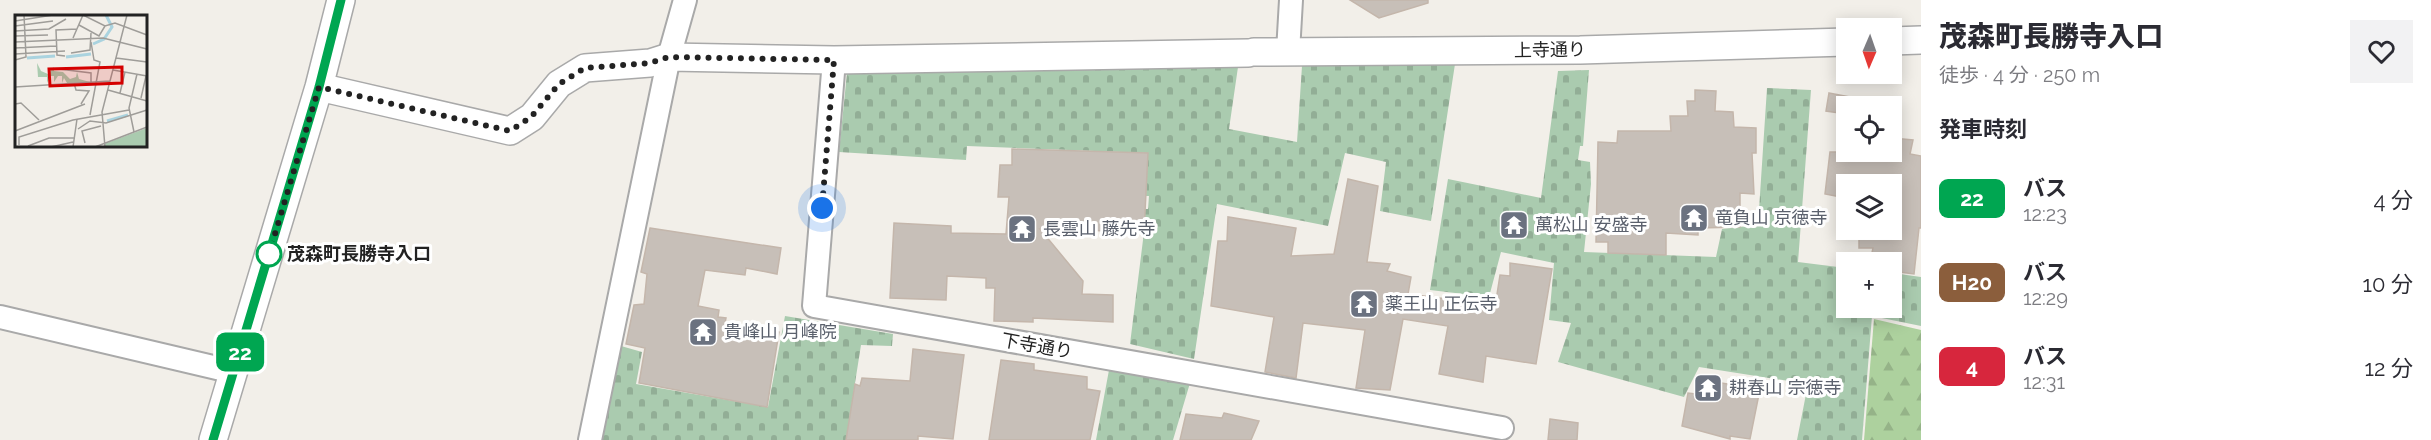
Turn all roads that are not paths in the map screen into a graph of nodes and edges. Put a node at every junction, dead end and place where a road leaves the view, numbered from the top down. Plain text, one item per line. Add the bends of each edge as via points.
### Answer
1 (341, 0) edge
2 (685, 0) edge
3 (1291, 0) edge
4 (1921, 40) edge
5 (1902, 41) edge
6 (1836, 42) edge
7 (1288, 52) junction
8 (669, 57) junction
9 (834, 60) junction
10 (319, 87) junction
11 (0, 317) edge
12 (234, 372) junction
13 (1502, 428) dead end
14 (213, 440) edge
15 (590, 440) edge

1 - 10 street
2 - 8 street
3 - 7 street
4 - 5 street
6 - 7 street, 上寺通り via 1580,50
7 - 9 street, 上寺通り
8 - 9 street, 上寺通り
8 - 10 street, 上寺通り via 650,63 585,68 559,84 531,117 510,131
8 - 15 street
9 - 13 street, 下寺通り via 814,306
10 - 12 street
11 - 12 street
12 - 14 street

